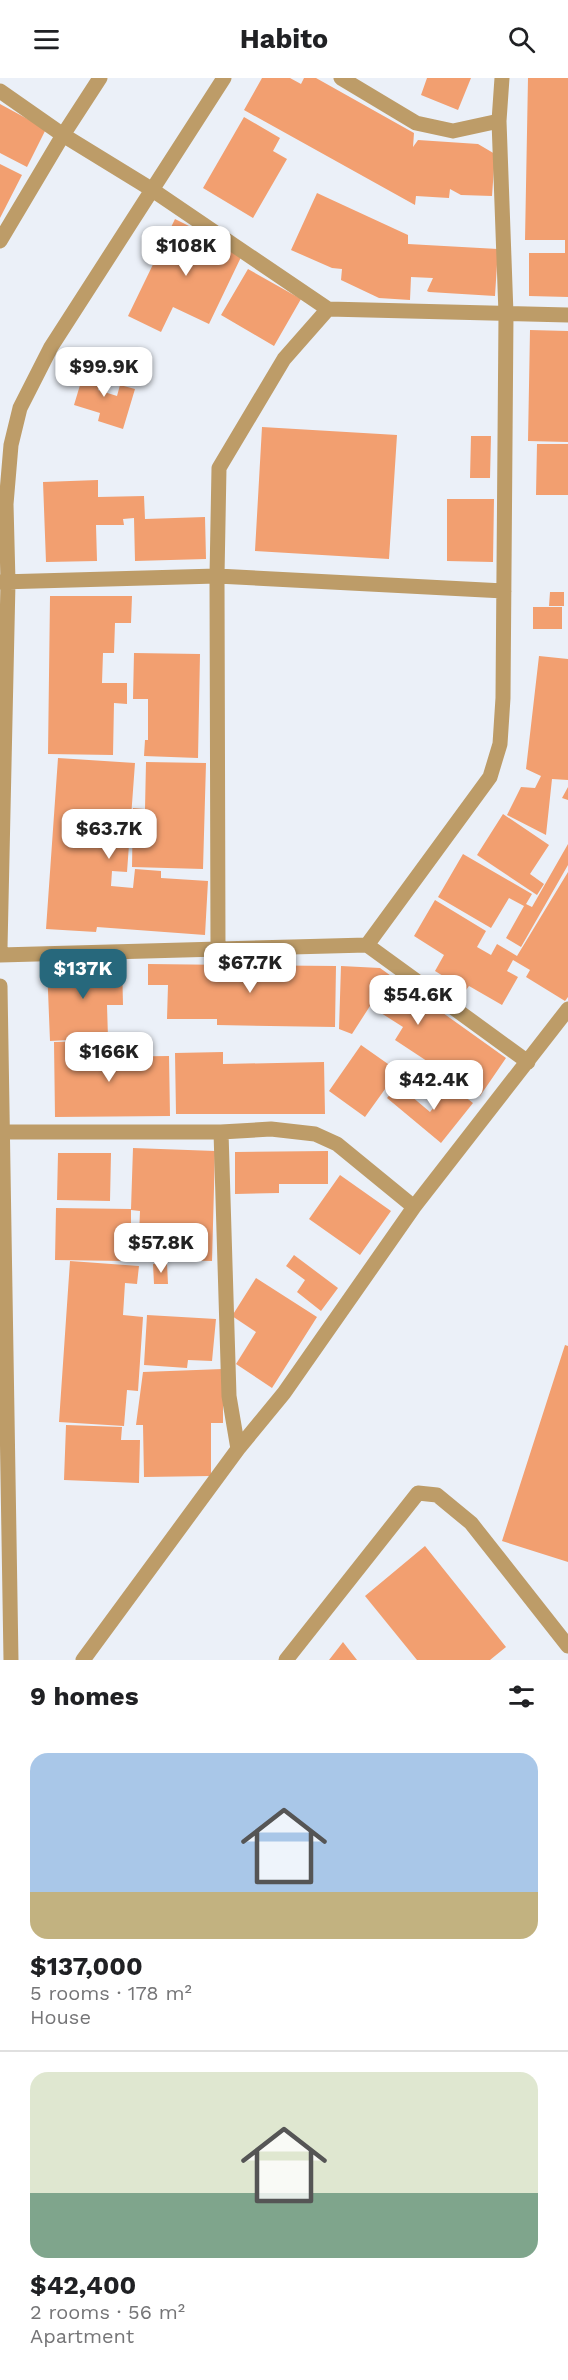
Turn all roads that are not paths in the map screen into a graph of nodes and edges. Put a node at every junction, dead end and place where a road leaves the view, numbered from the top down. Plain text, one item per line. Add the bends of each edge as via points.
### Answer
1 (100, 78) edge
2 (224, 78) edge
3 (341, 78) edge
4 (502, 78) edge
5 (0, 91) edge
6 (499, 121) junction
7 (63, 135) junction
8 (151, 189) junction
9 (0, 241) edge
10 (328, 309) junction
11 (506, 314) junction
12 (568, 315) edge
13 (217, 576) junction
14 (4, 582) edge
15 (504, 591) junction
16 (367, 945) junction
17 (0, 948) edge
18 (218, 950) junction
19 (0, 955) edge
20 (0, 986) edge
21 (568, 1009) edge
22 (528, 1062) junction
23 (1, 1132) edge
24 (221, 1132) junction
25 (414, 1208) junction
26 (238, 1449) junction
27 (568, 1646) edge
28 (11, 1660) edge
29 (83, 1660) edge
30 (286, 1660) edge

1 - 7 street
2 - 8 street
3 - 6 street via 416,123 453,131
4 - 6 street
5 - 7 street
6 - 11 street
7 - 8 street
7 - 9 street
8 - 10 street
8 - 14 street via 51,347 20,408 10,445
10 - 11 street
10 - 13 street via 284,359 219,468
11 - 12 street
11 - 15 street
13 - 14 street
13 - 15 street
13 - 18 street
14 - 17 street
15 - 16 street via 500,744 490,777
16 - 18 street
16 - 22 street
18 - 19 street
20 - 23 street
21 - 22 street
22 - 25 street
23 - 24 street
23 - 28 street
24 - 25 street via 272,1129 315,1134 337,1144
24 - 26 street via 229,1396
25 - 26 street via 284,1393
26 - 29 street
27 - 30 street via 471,1523 437,1496 418,1493

